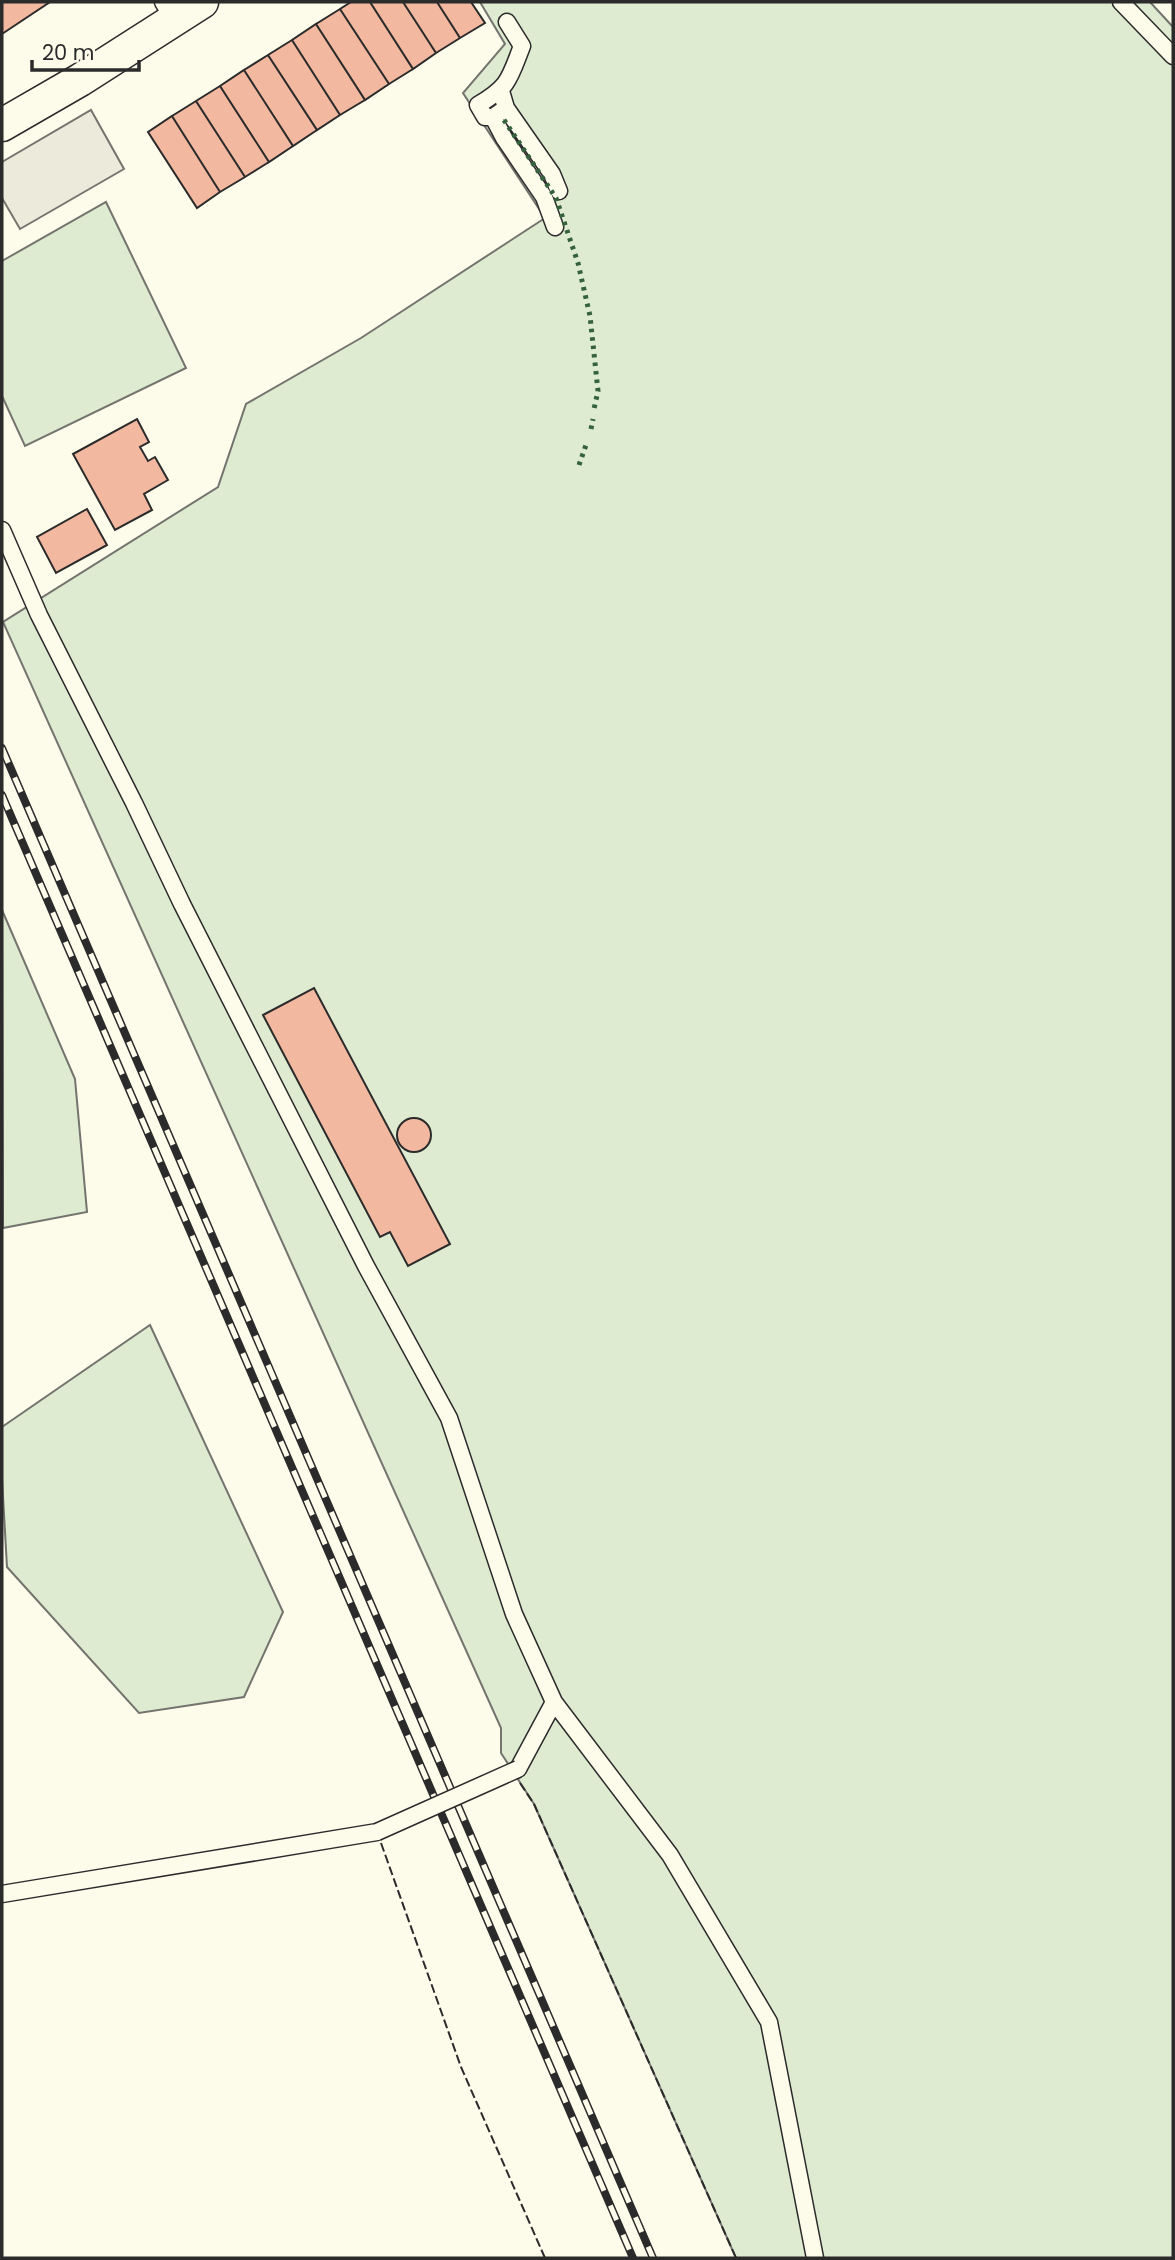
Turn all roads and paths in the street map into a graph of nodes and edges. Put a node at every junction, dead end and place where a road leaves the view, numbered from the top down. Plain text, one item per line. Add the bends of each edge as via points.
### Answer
1 (202, 2) edge
2 (1121, 2) edge
3 (168, 11) edge
4 (507, 22) dead end
5 (1173, 56) edge
6 (501, 91) junction
7 (500, 112) junction
8 (2, 125) edge
9 (559, 191) dead end
10 (555, 227) dead end
11 (2, 530) edge
12 (554, 1702) junction
13 (2, 1894) edge
14 (815, 2258) edge

1 - 3 street
2 - 5 lane
3 - 8 street via 80,80
4 - 6 lane via 522,46
6 - 7 lane
6 - 7 lane via 478,105 485,117
7 - 9 lane via 552,174
7 - 10 lane via 504,138 544,197
11 - 12 lane via 39,615 188,916 371,1276 449,1418 514,1614
12 - 13 lane, bridge via 518,1769 377,1832
12 - 14 lane via 670,1855 769,2022

